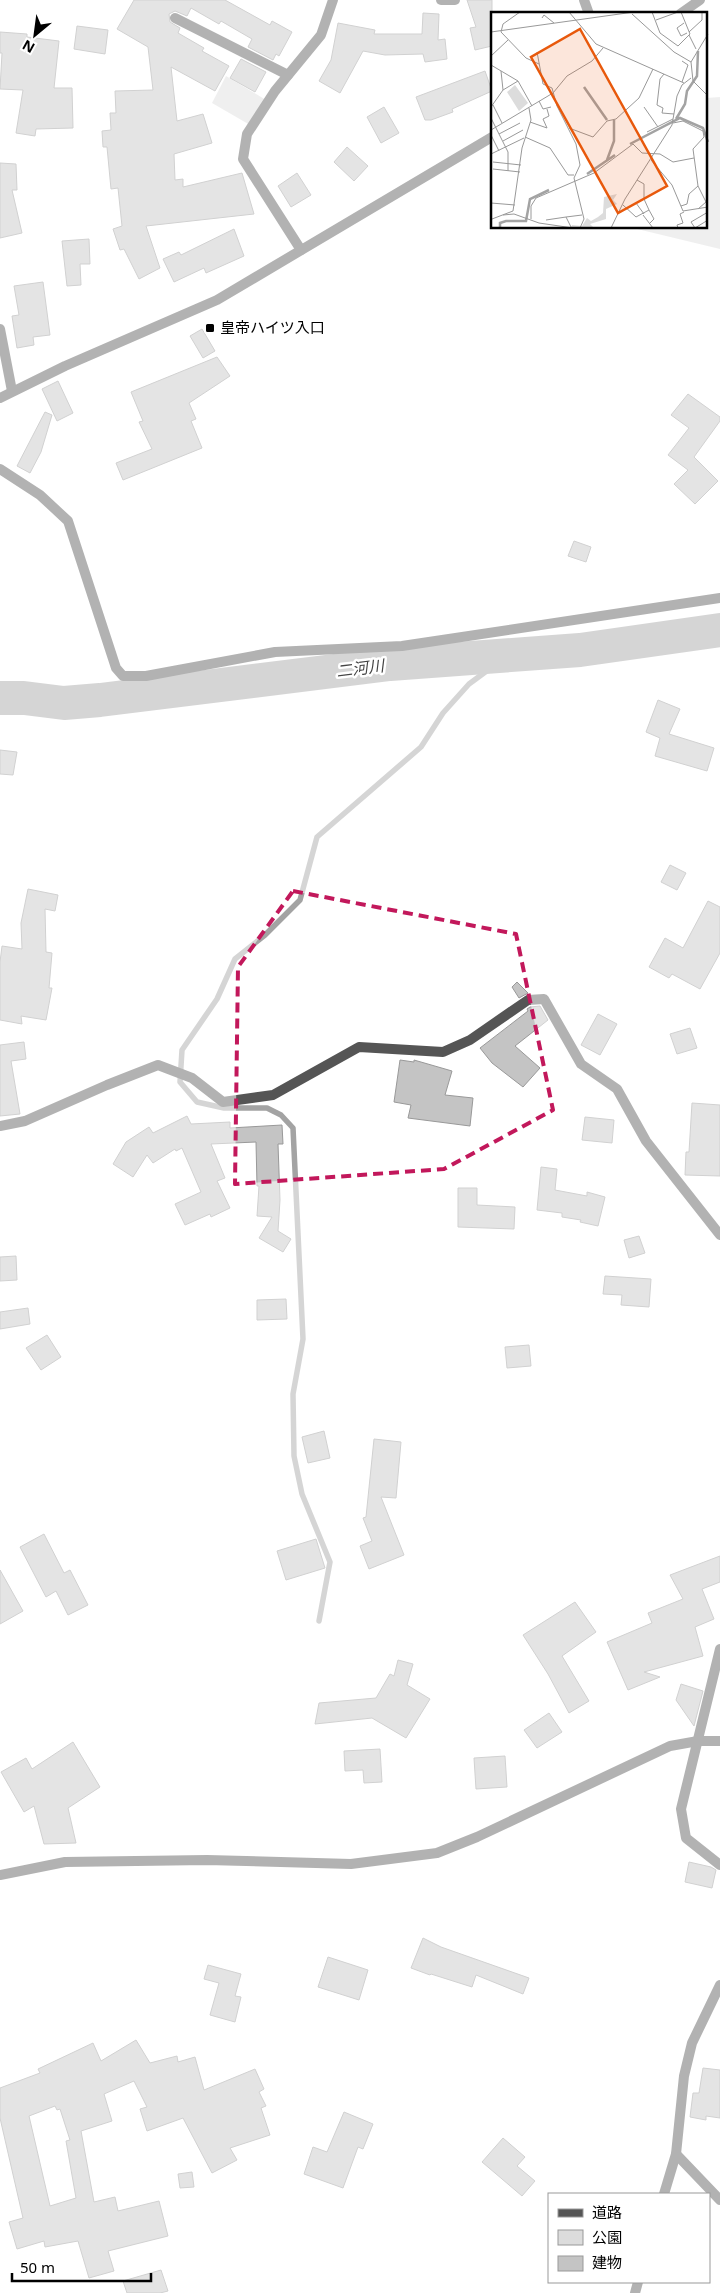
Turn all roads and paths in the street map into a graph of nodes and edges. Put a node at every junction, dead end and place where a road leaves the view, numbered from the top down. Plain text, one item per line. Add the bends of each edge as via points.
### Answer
1 (334, 0) edge
2 (442, 0) edge
3 (455, 0) edge
4 (584, 0) edge
5 (700, 0) edge
6 (588, 12) edge
7 (683, 12) edge
8 (175, 18) dead end
9 (288, 75) junction
10 (491, 138) edge
11 (301, 250) junction
12 (0, 329) edge
13 (12, 391) junction
14 (0, 398) edge
15 (0, 469) edge
16 (720, 598) edge
17 (0, 1126) edge
18 (720, 1235) edge
19 (720, 1649) edge
20 (698, 1741) junction
21 (720, 1741) edge
22 (720, 1865) edge
23 (0, 1875) edge
24 (720, 1985) edge
25 (676, 2154) junction
26 (664, 2193) edge
27 (720, 2200) edge

1 - 9 street via 321,35
2 - 3 street
4 - 6 street
5 - 7 street
8 - 9 street
9 - 11 street via 247,134 243,159
10 - 11 street
11 - 13 street via 217,300
12 - 13 street
13 - 14 street
15 - 16 street via 40,495 68,521 116,668 123,676 146,676 275,652 402,646
17 - 18 street via 25,1121 158,1065 192,1078 223,1102 273,1095 359,1047 443,1052 470,1040 528,1000 544,999 581,1064 617,1089 646,1141
19 - 20 street
20 - 21 street
20 - 22 street via 680,1809 686,1838
20 - 23 street via 670,1746 486,1833 437,1852 352,1864 207,1860 65,1862
24 - 25 street via 692,2043 684,2076
25 - 26 street
25 - 27 street

